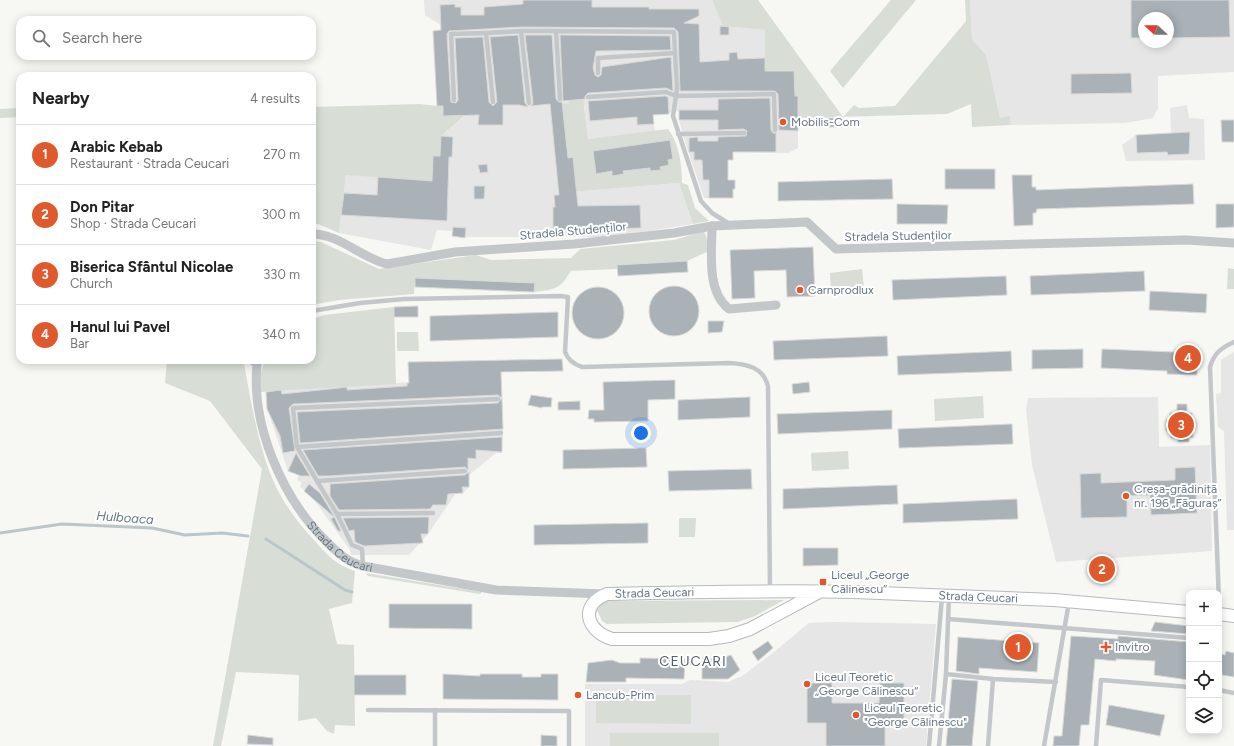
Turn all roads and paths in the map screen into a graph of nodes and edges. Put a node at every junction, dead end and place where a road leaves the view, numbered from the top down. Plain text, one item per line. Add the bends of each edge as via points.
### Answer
1 (521, 31) junction
2 (556, 31) junction
3 (486, 33) junction
4 (675, 53) junction
5 (598, 72) dead end
6 (676, 96) junction
7 (588, 97) dead end
8 (560, 99) dead end
9 (454, 100) dead end
10 (494, 102) dead end
11 (529, 103) dead end
12 (775, 130) dead end
13 (744, 133) dead end
14 (678, 134) junction
15 (731, 225) junction
16 (712, 226) junction
17 (316, 234) edge
18 (1234, 243) edge
19 (776, 305) dead end
20 (316, 310) edge
21 (1234, 342) edge
22 (256, 364) edge
23 (498, 399) dead end
24 (501, 433) dead end
25 (297, 447) junction
26 (466, 471) dead end
27 (317, 481) junction
28 (433, 513) dead end
29 (337, 514) junction
30 (363, 566) junction
31 (770, 590) junction
32 (1219, 590) edge
33 (822, 591) junction
34 (607, 594) junction
35 (946, 595) junction
36 (1069, 602) junction
37 (1186, 612) edge
38 (1222, 614) edge
39 (1234, 616) edge
40 (948, 619) junction
41 (1065, 629) junction
42 (1186, 638) edge
43 (946, 674) junction
44 (993, 679) junction
45 (1056, 682) junction
46 (1186, 687) edge
47 (1222, 691) edge
48 (1234, 693) edge
49 (368, 710) dead end
50 (435, 710) junction
51 (435, 746) edge
52 (569, 746) edge
53 (930, 746) edge
54 (939, 746) edge
55 (988, 746) edge
56 (1044, 746) edge
57 (1096, 746) edge

1 - 2 lane
1 - 3 lane
1 - 11 lane
2 - 4 lane via 674,32
2 - 8 lane
3 - 9 lane via 451,34
3 - 10 lane
4 - 5 lane via 598,58
4 - 6 lane
6 - 7 lane via 666,92
6 - 12 lane via 774,94
6 - 14 lane via 674,116
13 - 14 lane
14 - 15 lane via 700,201 712,213
15 - 16 street, Stradela Studenților
15 - 18 street, Stradela Studenților via 807,222 836,249 1186,240
16 - 17 street, Stradela Studenților via 674,233 574,244 455,252 387,264 377,262 334,239
16 - 19 street via 714,282 722,303 729,309
20 - 31 lane via 404,299 560,296 568,298 565,352 574,364 582,367 729,363 753,367 763,374 768,386
21 - 32 lane via 1222,347 1212,357 1210,367
22 - 30 street, Strada Ceucari via 255,380 261,416 282,484 319,535 342,557
23 - 25 lane via 293,408
24 - 25 lane
25 - 27 lane
26 - 27 lane
27 - 29 lane
28 - 29 lane
29 - 30 lane via 352,545 362,548
30 - 34 street, Strada Ceucari via 496,590
31 - 33 street, Strada Ceucari
31 - 34 street, Strada Ceucari
33 - 34 street via 750,629 709,639 612,639 602,636 590,624 589,617 597,600
33 - 35 street, Strada Ceucari
35 - 36 street, Strada Ceucari
35 - 40 lane
35 - 53 lane
36 - 37 street, Strada Ceucari
36 - 41 lane
38 - 39 street
40 - 41 lane
40 - 43 lane
41 - 42 lane
41 - 45 lane
43 - 44 lane
43 - 54 lane
44 - 45 lane
44 - 55 lane
45 - 56 lane
46 - 57 lane via 1101,680
47 - 48 lane
49 - 50 lane
50 - 51 lane
50 - 52 lane via 569,711

